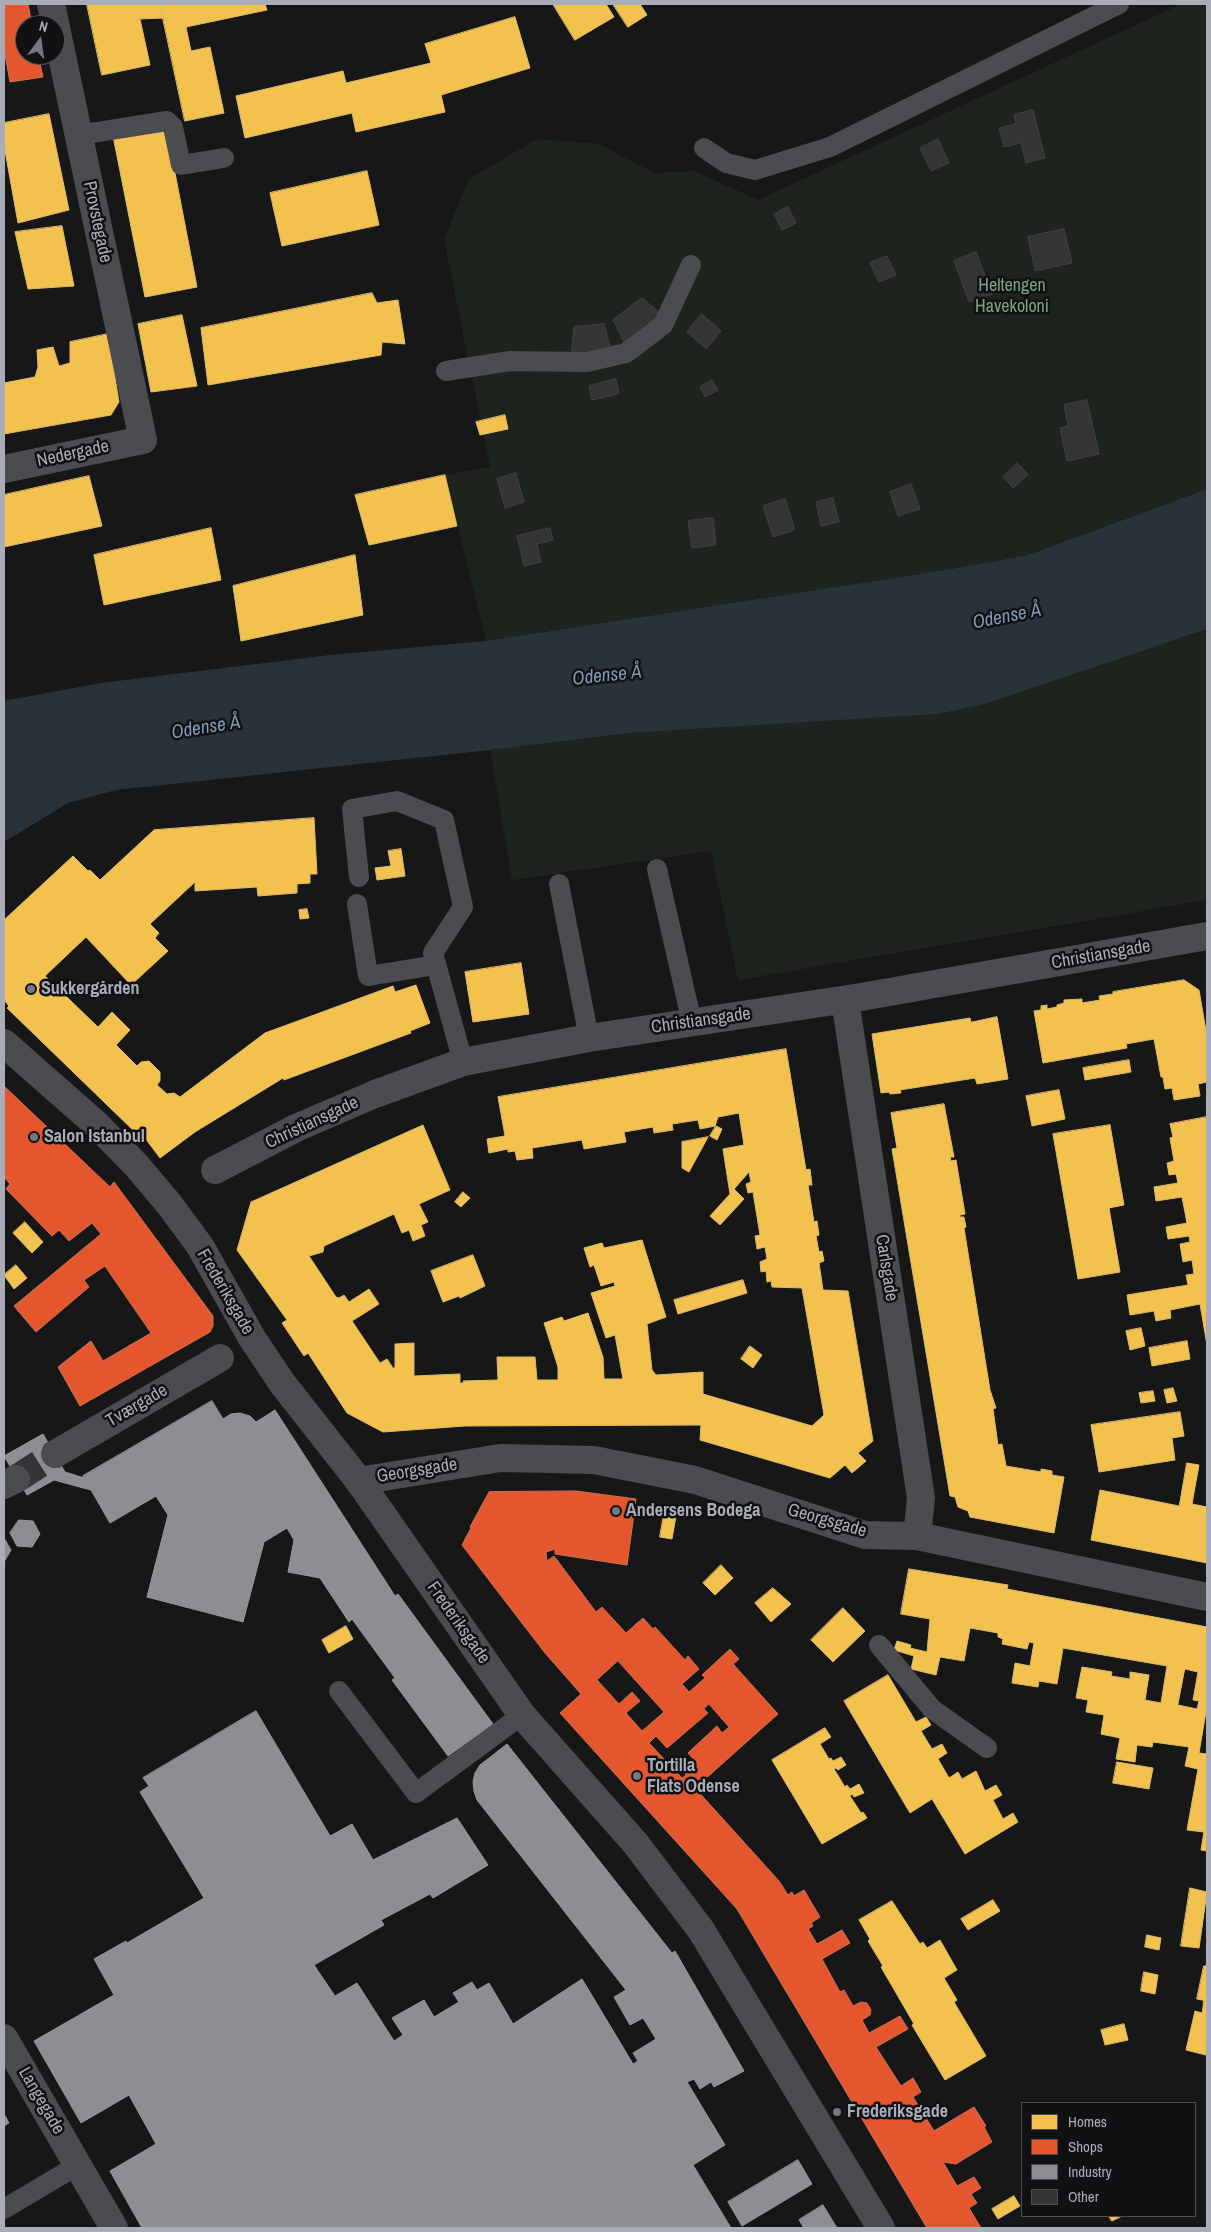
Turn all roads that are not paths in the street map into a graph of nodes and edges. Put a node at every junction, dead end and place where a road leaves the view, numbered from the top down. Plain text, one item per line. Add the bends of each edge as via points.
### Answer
1 (51, 4) edge
2 (1119, 4) edge
3 (79, 135) junction
4 (704, 148) dead end
5 (224, 158) dead end
6 (691, 265) dead end
7 (446, 371) dead end
8 (143, 440) joint
9 (4, 469) edge
10 (658, 869) dead end
11 (359, 877) dead end
12 (559, 884) dead end
13 (357, 904) dead end
14 (1207, 936) edge
15 (436, 965) junction
16 (845, 1000) junction
17 (692, 1022) junction
18 (589, 1038) junction
19 (4, 1043) edge
20 (463, 1062) junction
21 (215, 1170) dead end
22 (220, 1358) dead end
23 (55, 1454) tunnel mouth
24 (351, 1471) junction
25 (917, 1536) junction
26 (1207, 1597) edge
27 (879, 1645) dead end
28 (339, 1691) dead end
29 (522, 1715) junction
30 (987, 1748) dead end
31 (4, 2038) edge
32 (78, 2165) junction
33 (4, 2209) edge
34 (114, 2228) edge
35 (881, 2228) edge

1 - 3 street, Provstegade
2 - 4 lane via 830,147 755,170 726,163
3 - 5 lane via 167,121 173,127 181,165
3 - 8 street, Provstegade
6 - 7 lane via 664,325 626,353 588,362 510,360
8 - 9 street, Nedergade
10 - 17 lane
11 - 15 lane via 352,809 397,801 444,820 463,907 433,953
12 - 18 lane
13 - 15 lane via 368,976
14 - 16 street, Christiansgade
15 - 20 lane
16 - 17 street, Christiansgade
16 - 25 street, Carlsgade via 921,1498
17 - 18 street, Christiansgade
18 - 20 street, Christiansgade
19 - 24 street, Frederiksgade via 96,1124 169,1204 200,1246 252,1338
20 - 21 street, Christiansgade via 304,1124
22 - 23 street, Tværgade
24 - 25 street, Georgsgade via 500,1458 594,1460 695,1480 865,1535
24 - 29 street, Frederiksgade
25 - 26 street, Georgsgade
27 - 30 lane via 932,1709
28 - 29 lane via 416,1793
29 - 35 street, Frederiksgade via 636,1844 701,1930
31 - 32 street, Langegade
32 - 33 lane
32 - 34 street, Langegade

